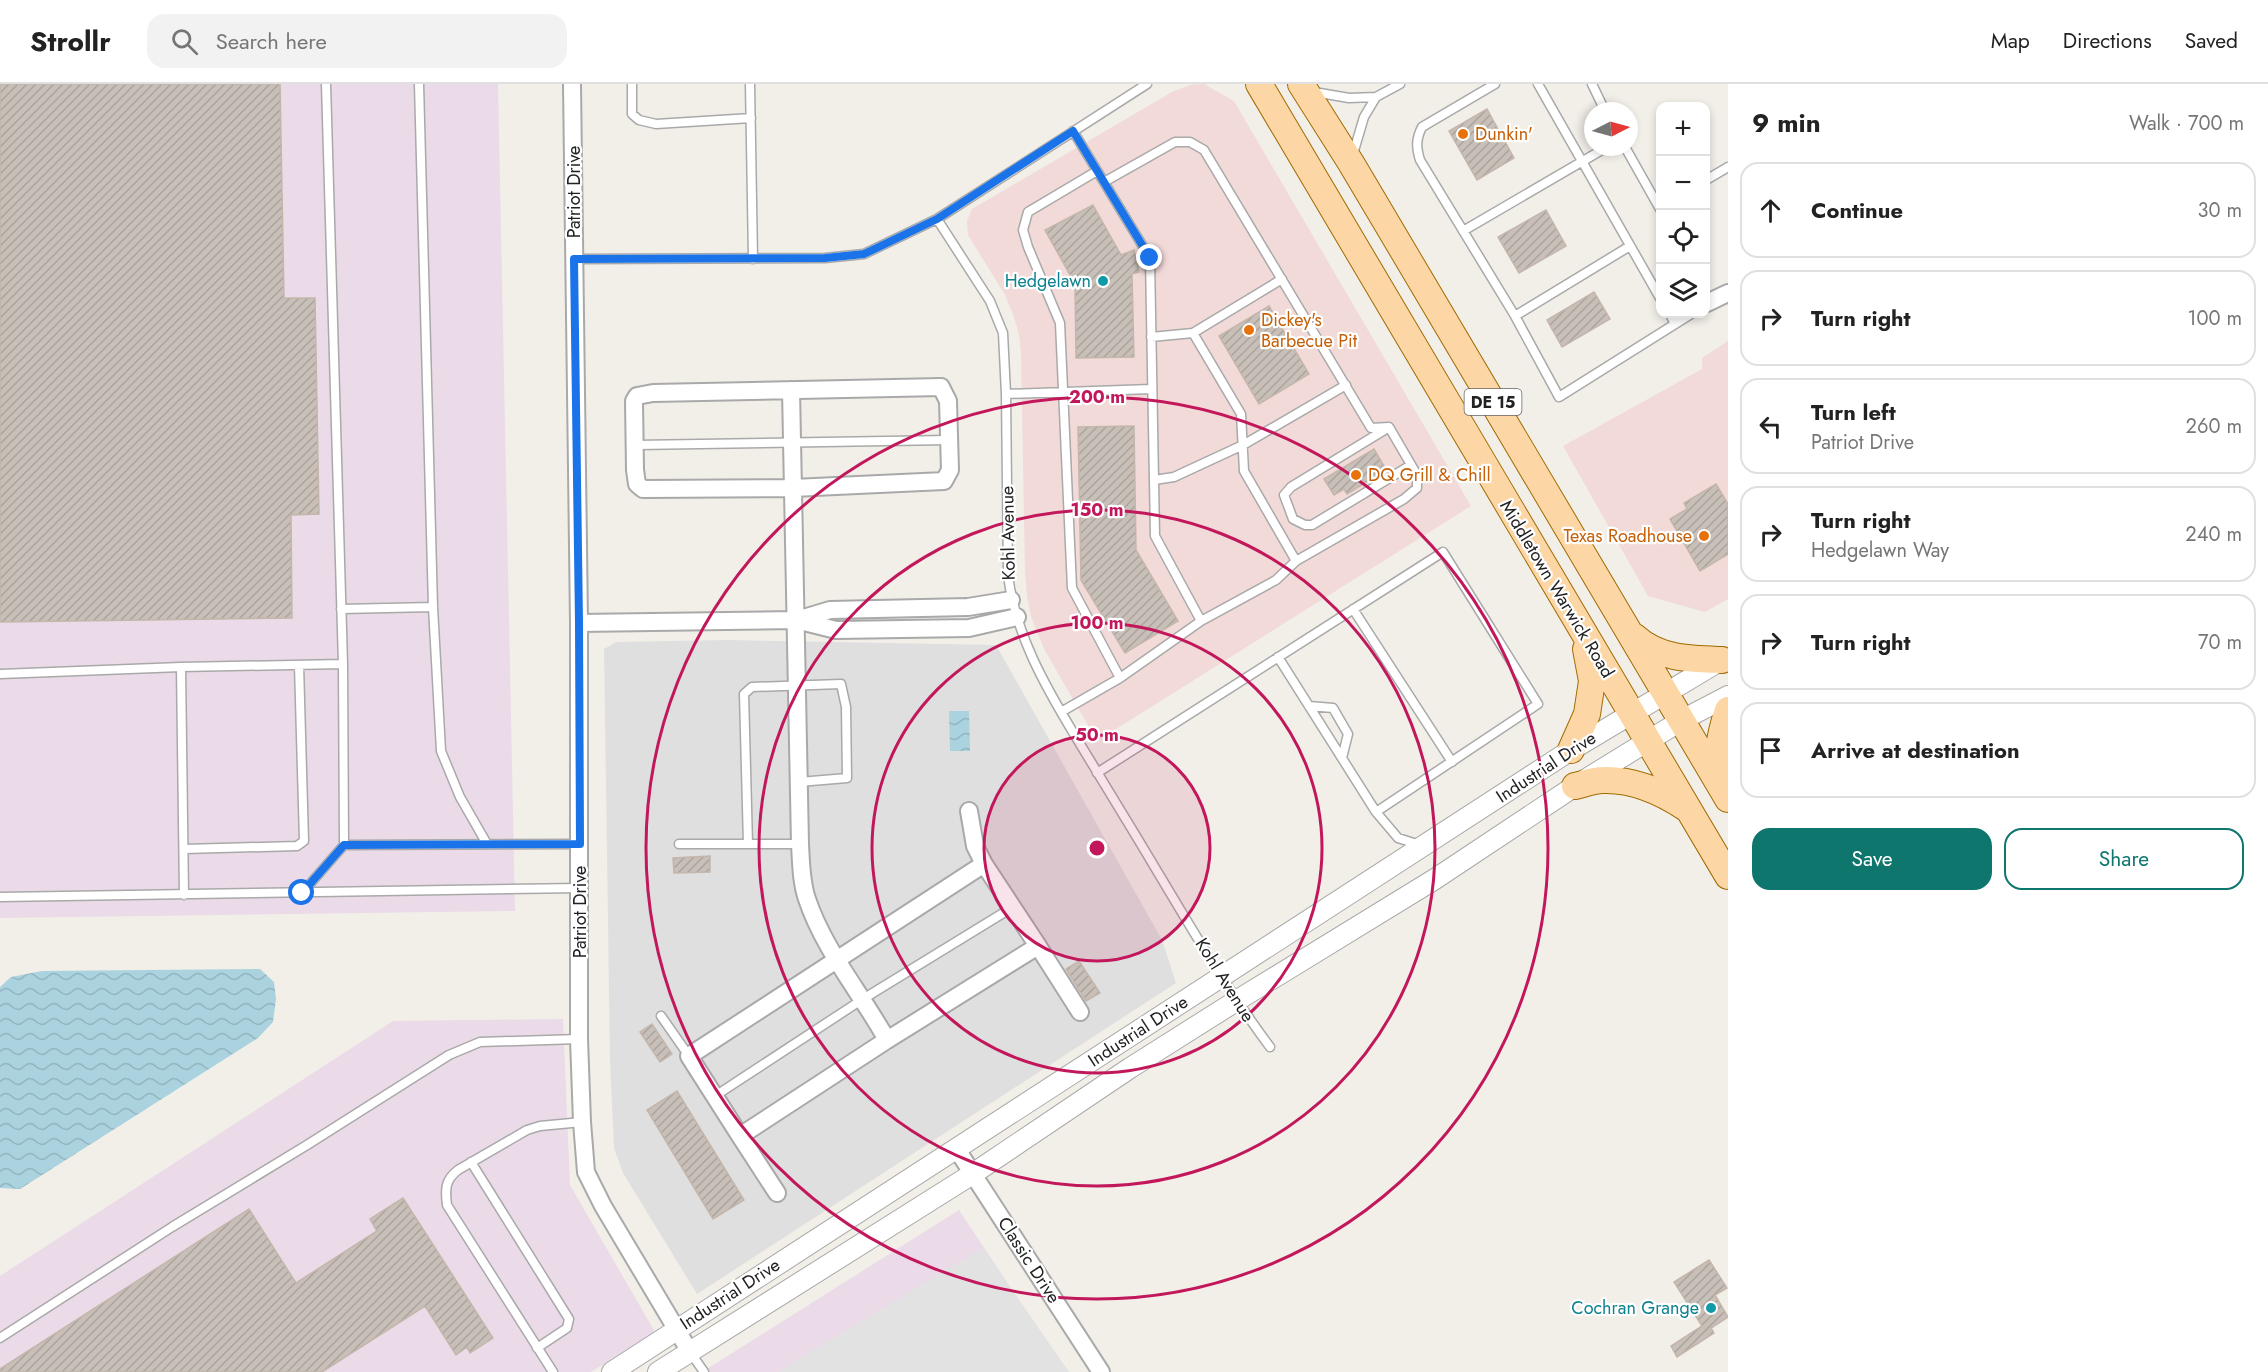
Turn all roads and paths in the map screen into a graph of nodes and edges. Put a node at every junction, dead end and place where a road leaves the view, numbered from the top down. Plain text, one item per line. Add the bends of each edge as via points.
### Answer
1 (326, 84) edge
2 (419, 84) edge
3 (572, 84) edge
4 (632, 84) edge
5 (750, 84) edge
6 (1147, 84) edge
7 (1400, 84) edge
8 (1495, 84) edge
9 (1538, 84) edge
10 (1592, 84) edge
11 (1258, 85) edge
12 (1303, 87) edge
13 (1376, 97) junction
14 (1601, 102) edge
15 (751, 118) junction
16 (1073, 131) junction
17 (1591, 156) edge
18 (1630, 156) edge
19 (1581, 162) junction
20 (1351, 163) junction
21 (1728, 167) edge
22 (1097, 171) junction
23 (1710, 178) edge
24 (1104, 182) junction
25 (1656, 201) edge
26 (937, 219) junction
27 (1463, 231) junction
28 (1630, 246) junction
29 (574, 259) junction
30 (753, 259) junction
31 (1282, 279) junction
32 (1656, 291) edge
33 (1728, 293) edge
34 (1710, 300) edge
35 (1515, 316) junction
36 (1672, 318) edge
37 (1685, 318) edge
38 (1676, 324) junction
39 (1193, 333) junction
40 (1151, 337) junction
41 (1346, 385) junction
42 (1151, 389) junction
43 (791, 390) junction
44 (1063, 392) junction
45 (1006, 394) junction
46 (1389, 427) junction
47 (949, 440) junction
48 (792, 444) junction
49 (636, 445) junction
50 (1243, 445) junction
51 (1411, 465) junction
52 (1154, 480) junction
53 (793, 488) junction
54 (1296, 561) junction
55 (1011, 600) junction
56 (433, 607) junction
57 (341, 609) junction
58 (1353, 609) junction
59 (1017, 617) junction
60 (796, 620) junction
61 (1201, 621) junction
62 (579, 623) junction
63 (1582, 631) junction
64 (1629, 632) junction
65 (1278, 657) junction
66 (1725, 658) edge
67 (343, 664) junction
68 (299, 665) junction
69 (181, 667) junction
70 (0, 674) edge
71 (1120, 678) junction
72 (798, 685) junction
73 (1666, 694) junction
74 (1728, 696) edge
75 (1309, 706) junction
76 (1728, 711) edge
77 (1061, 712) junction
78 (1631, 713) junction
79 (1682, 720) junction
80 (1648, 742) junction
81 (1571, 750) junction
82 (1342, 758) junction
83 (1452, 762) junction
84 (1097, 773) junction
85 (799, 782) junction
86 (1575, 786) junction
87 (1727, 798) edge
88 (1689, 810) junction
89 (969, 811) dead end
90 (1376, 813) junction
91 (487, 844) junction
92 (580, 844) junction
93 (679, 844) dead end
94 (748, 844) junction
95 (800, 844) junction
96 (344, 845) junction
97 (1423, 846) junction
98 (184, 849) junction
99 (984, 864) junction
100 (1728, 876) edge
101 (580, 888) junction
102 (302, 893) junction
103 (184, 895) junction
104 (0, 897) edge
105 (1013, 907) junction
106 (1038, 946) junction
107 (836, 960) junction
108 (1222, 977) junction
109 (863, 999) junction
110 (1236, 1001) junction
111 (1080, 1012) dead end
112 (661, 1016) dead end
113 (579, 1039) junction
114 (888, 1040) junction
115 (1270, 1047) dead end
116 (689, 1056) junction
117 (715, 1096) junction
118 (582, 1122) junction
119 (740, 1136) junction
120 (956, 1148) junction
121 (471, 1162) junction
122 (974, 1173) junction
123 (777, 1192) dead end
124 (677, 1328) junction
125 (0, 1338) edge
126 (537, 1348) junction
127 (690, 1352) junction
128 (554, 1372) edge
129 (612, 1372) edge
130 (658, 1372) edge
131 (704, 1372) edge
132 (1101, 1372) edge

1 - 57 lane
2 - 56 lane
3 - 29 street, Patriot Drive
4 - 15 lane via 632,114 639,120 656,124
5 - 15 lane
6 - 16 lane
7 - 13 lane
8 - 27 lane via 1422,127 1417,136 1420,160
9 - 19 lane
10 - 14 lane
11 - 63 main road, Middletown Warwick Road / DE 15
12 - 13 lane via 1349,98
12 - 20 main road, DE 15
13 - 20 lane via 1364,117
15 - 30 lane
16 - 22 lane
16 - 26 lane
17 - 19 lane
18 - 25 lane
19 - 27 lane
19 - 28 lane
20 - 64 main road, DE 15
21 - 23 lane
22 - 24 lane
22 - 44 lane via 1028,212 1023,230 1060,323
24 - 31 lane via 1175,142 1190,142 1204,150
24 - 40 lane via 1150,258
26 - 30 lane via 864,254
26 - 45 lane, Kohl Avenue via 998,316 1003,333
27 - 35 lane
28 - 32 lane
28 - 35 lane
29 - 30 lane
29 - 62 street, Patriot Drive
31 - 39 lane
31 - 41 lane
33 - 34 street
35 - 38 lane via 1559,397
36 - 38 lane
37 - 38 lane
39 - 40 lane
39 - 50 lane via 1241,414
40 - 42 lane
41 - 46 lane via 1371,428
41 - 50 lane
42 - 44 lane
42 - 52 lane
43 - 47 street via 941,387 948,401
43 - 48 street
43 - 49 street via 637,396
44 - 45 lane
44 - 71 lane via 1072,588
45 - 55 lane, Kohl Avenue
46 - 51 lane
46 - 51 lane via 1291,487 1284,495 1293,519 1312,525
47 - 48 lane
47 - 53 street via 950,470 944,481
48 - 49 lane
48 - 53 street
49 - 53 street via 637,484 644,489
50 - 52 lane via 1174,477
50 - 54 lane via 1244,471
51 - 54 lane via 1418,475 1417,488
52 - 61 lane via 1155,536
53 - 60 street
54 - 61 lane via 1276,580
55 - 59 lane, Kohl Avenue
55 - 60 street via 969,607 831,610
56 - 57 lane
56 - 91 lane via 441,751 460,797
57 - 67 lane
58 - 65 lane
58 - 83 lane
58 - 83 lane via 1443,552 1538,704
59 - 60 street via 969,628 836,630
59 - 77 lane, Kohl Avenue via 1040,676
60 - 62 street
60 - 72 street
61 - 71 lane
62 - 92 street, Patriot Drive
63 - 78 main road, Middletown Warwick Road / DE 15
63 - 81 main road via 1592,681 1587,714
64 - 66 main road via 1646,647 1669,656
64 - 73 main road, DE 15
65 - 75 lane
65 - 84 lane
66 - 73 street, Industrial Drive
67 - 68 lane
67 - 96 lane
68 - 69 lane
68 - 98 lane via 304,841 297,846
69 - 70 lane
69 - 98 lane
71 - 77 lane
72 - 85 street
72 - 85 lane via 841,684 846,706 847,778
72 - 94 lane via 752,687 744,694
73 - 78 street, Industrial Drive
73 - 79 main road, DE 15
74 - 79 street, Industrial Drive
75 - 82 lane
75 - 82 lane via 1333,708 1348,734
76 - 87 main road via 1718,742 1718,767
77 - 84 lane, Kohl Avenue
78 - 80 main road, Middletown Warwick Road / DE 15
78 - 81 street, Industrial Drive
79 - 80 street, Industrial Drive
79 - 87 main road, DE 15
80 - 86 street, Industrial Drive
80 - 88 main road, Middletown Warwick Road / DE 15
81 - 97 street, Industrial Drive
82 - 90 lane
83 - 90 lane
84 - 108 lane, Kohl Avenue
85 - 95 street
86 - 88 main road via 1604,780 1640,785 1664,793
86 - 110 street, Industrial Drive via 1435,879
88 - 100 main road, Middletown Warwick Road / DE 15
89 - 99 street via 975,846
90 - 97 lane via 1398,838
91 - 92 lane
91 - 96 lane
92 - 101 street, Patriot Drive
93 - 94 lane
94 - 95 lane
95 - 107 street via 807,898
96 - 102 lane
97 - 108 street, Industrial Drive
98 - 103 lane
99 - 105 street
99 - 107 street
101 - 102 lane
101 - 113 street, Patriot Drive
102 - 103 lane
103 - 104 lane
105 - 106 street
105 - 109 lane
106 - 111 street
106 - 114 street
107 - 109 street
107 - 116 street
108 - 110 lane, Kohl Avenue
108 - 120 street, Industrial Drive
109 - 114 street
109 - 117 lane
110 - 115 lane, Kohl Avenue
110 - 122 street, Industrial Drive
112 - 116 lane
113 - 118 street, Patriot Drive
113 - 125 lane via 480,1042 449,1055
114 - 119 street
116 - 117 street
117 - 119 street
118 - 121 lane via 527,1130
118 - 124 street, Patriot Drive via 586,1172
119 - 123 street
120 - 122 street, Classic Drive
120 - 124 street, Industrial Drive
121 - 126 lane via 449,1177 445,1189 447,1206
121 - 126 lane via 569,1319 567,1328
122 - 127 street, Industrial Drive
122 - 132 street, Classic Drive
124 - 127 street, Patriot Drive
124 - 129 street, Industrial Drive
126 - 128 lane
127 - 130 street, Industrial Drive
127 - 131 lane

